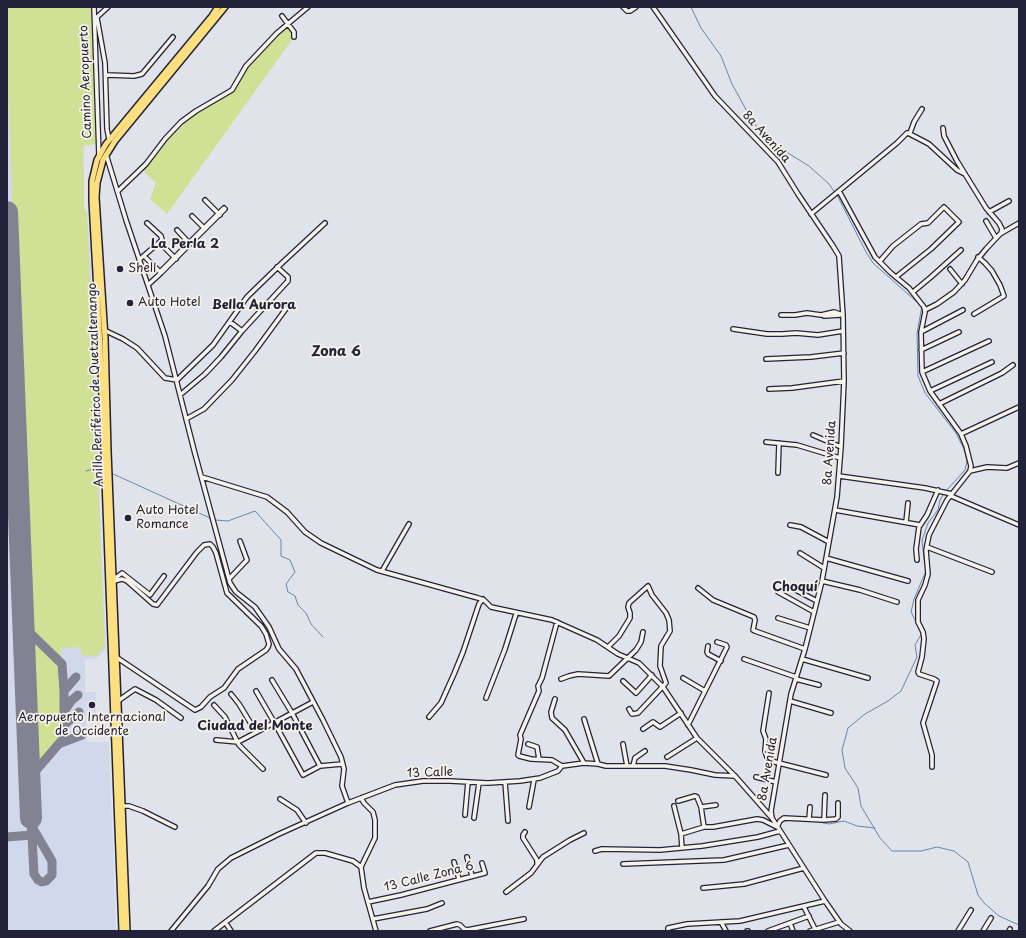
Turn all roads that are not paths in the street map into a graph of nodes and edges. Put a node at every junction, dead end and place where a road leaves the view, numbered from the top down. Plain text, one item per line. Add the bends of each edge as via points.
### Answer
1 (94, 7) edge
2 (108, 7) edge
3 (218, 7) edge
4 (225, 7) edge
5 (308, 7) edge
6 (623, 7) edge
7 (636, 7) edge
8 (653, 7) edge
9 (212, 15) junction
10 (282, 16) dead end
11 (95, 18) junction
12 (288, 24) junction
13 (173, 37) dead end
14 (294, 37) dead end
15 (106, 75) junction
16 (159, 88) junction
17 (139, 104) junction
18 (922, 109) dead end
19 (943, 128) dead end
20 (907, 133) junction
21 (109, 139) junction
22 (106, 153) junction
23 (99, 156) junction
24 (965, 174) junction
25 (118, 191) junction
26 (839, 192) junction
27 (205, 200) dead end
28 (1009, 201) dead end
29 (989, 212) junction
30 (811, 214) junction
31 (192, 216) dead end
32 (986, 221) dead end
33 (147, 223) dead end
34 (325, 223) dead end
35 (1019, 223) edge
36 (204, 229) junction
37 (177, 230) dead end
38 (1000, 234) junction
39 (996, 238) junction
40 (190, 243) junction
41 (161, 244) dead end
42 (961, 250) dead end
43 (978, 257) junction
44 (146, 258) dead end
45 (175, 258) junction
46 (140, 259) junction
47 (880, 261) junction
48 (278, 267) junction
49 (950, 269) dead end
50 (160, 273) junction
51 (896, 277) junction
52 (149, 284) junction
53 (962, 284) junction
54 (913, 292) junction
55 (97, 294) junction
56 (288, 306) dead end
57 (925, 310) junction
58 (963, 310) dead end
59 (974, 314) dead end
60 (782, 315) dead end
61 (843, 315) junction
62 (230, 322) junction
63 (733, 329) dead end
64 (104, 330) junction
65 (242, 331) junction
66 (843, 331) junction
67 (921, 332) junction
68 (959, 332) dead end
69 (989, 341) dead end
70 (921, 350) junction
71 (844, 353) junction
72 (766, 359) dead end
73 (992, 362) dead end
74 (1013, 365) dead end
75 (922, 372) junction
76 (177, 380) junction
77 (844, 381) junction
78 (769, 389) dead end
79 (930, 391) junction
80 (180, 395) junction
81 (939, 404) junction
82 (1019, 407) edge
83 (186, 419) junction
84 (961, 434) junction
85 (813, 435) dead end
86 (766, 442) dead end
87 (780, 444) junction
88 (841, 447) junction
89 (840, 458) junction
90 (1019, 464) edge
91 (107, 470) junction
92 (970, 471) junction
93 (778, 473) dead end
94 (839, 476) junction
95 (202, 477) junction
96 (939, 491) junction
97 (950, 494) junction
98 (908, 503) dead end
99 (835, 510) junction
100 (906, 522) junction
101 (409, 524) dead end
102 (790, 525) dead end
103 (920, 525) junction
104 (1019, 526) edge
105 (240, 541) dead end
106 (829, 542) junction
107 (927, 547) junction
108 (800, 553) dead end
109 (826, 558) junction
110 (917, 560) dead end
111 (824, 568) junction
112 (382, 571) junction
113 (992, 572) dead end
114 (164, 576) dead end
115 (113, 579) junction
116 (229, 579) junction
117 (822, 581) junction
118 (908, 581) dead end
119 (788, 586) dead end
120 (698, 588) dead end
121 (778, 592) dead end
122 (482, 599) junction
123 (817, 601) junction
124 (897, 602) dead end
125 (814, 612) junction
126 (516, 614) junction
127 (778, 618) dead end
128 (557, 622) junction
129 (810, 628) junction
130 (643, 632) dead end
131 (717, 642) dead end
132 (708, 646) dead end
133 (608, 647) junction
134 (805, 649) junction
135 (116, 657) junction
136 (628, 658) junction
137 (744, 659) dead end
138 (802, 659) junction
139 (721, 661) junction
140 (652, 675) junction
141 (683, 678) dead end
142 (796, 678) junction
143 (868, 678) dead end
144 (272, 680) dead end
145 (561, 680) dead end
146 (623, 681) dead end
147 (819, 685) dead end
148 (663, 687) junction
149 (256, 691) dead end
150 (705, 691) junction
151 (769, 693) dead end
152 (231, 694) dead end
153 (486, 698) dead end
154 (555, 699) dead end
155 (118, 701) junction
156 (790, 701) junction
157 (313, 702) junction
158 (214, 705) dead end
159 (629, 709) dead end
160 (292, 713) junction
161 (680, 713) junction
162 (831, 713) dead end
163 (429, 717) dead end
164 (181, 718) dead end
165 (584, 719) dead end
166 (274, 722) junction
167 (688, 725) junction
168 (643, 729) dead end
169 (256, 732) junction
170 (697, 738) junction
171 (216, 740) dead end
172 (238, 742) junction
173 (528, 744) dead end
174 (623, 744) dead end
175 (645, 751) dead end
176 (667, 757) dead end
177 (540, 759) junction
178 (584, 763) junction
179 (779, 763) junction
180 (342, 764) junction
181 (598, 764) junction
182 (320, 766) junction
183 (562, 766) junction
184 (627, 766) junction
185 (633, 766) junction
186 (932, 767) dead end
187 (116, 769) junction
188 (263, 769) dead end
189 (826, 775) dead end
190 (735, 776) junction
191 (756, 777) dead end
192 (534, 780) junction
193 (468, 782) junction
194 (505, 782) junction
195 (776, 782) junction
196 (479, 783) junction
197 (825, 795) dead end
198 (361, 798) junction
199 (280, 799) dead end
200 (117, 800) junction
201 (678, 801) dead end
202 (348, 803) junction
203 (838, 803) dead end
204 (716, 805) dead end
205 (122, 806) junction
206 (674, 806) dead end
207 (529, 807) dead end
208 (701, 807) junction
209 (810, 807) dead end
210 (465, 815) dead end
211 (474, 818) dead end
212 (772, 818) junction
213 (809, 819) junction
214 (508, 820) dead end
215 (824, 820) junction
216 (306, 823) junction
217 (704, 827) junction
218 (175, 828) dead end
219 (778, 829) junction
220 (525, 832) dead end
221 (584, 833) dead end
222 (681, 834) junction
223 (789, 845) junction
224 (682, 848) junction
225 (595, 851) dead end
226 (467, 857) dead end
227 (454, 862) dead end
228 (482, 863) dead end
229 (538, 863) junction
230 (623, 864) dead end
231 (361, 867) junction
232 (804, 868) junction
233 (472, 876) junction
234 (459, 879) junction
235 (703, 888) dead end
236 (506, 892) dead end
237 (825, 901) junction
238 (368, 902) junction
239 (442, 903) dead end
240 (804, 907) junction
241 (971, 910) dead end
242 (809, 916) junction
243 (991, 918) dead end
244 (372, 919) junction
245 (524, 919) dead end
246 (721, 922) junction
247 (839, 922) junction
248 (790, 923) junction
249 (227, 925) dead end
250 (815, 929) junction
251 (122, 931) edge
252 (127, 931) edge
253 (172, 931) edge
254 (214, 931) edge
255 (232, 931) edge
256 (376, 931) edge
257 (430, 931) edge
258 (668, 931) edge
259 (726, 931) edge
260 (770, 931) edge
261 (793, 931) edge
262 (810, 931) edge
263 (850, 931) edge
264 (958, 931) edge
265 (983, 931) edge

1 - 11 street, Camino Aeropuerto
2 - 11 street
3 - 9 highway, Anillo Periférico de Quetzaltenango
4 - 16 highway, Anillo Periférico de Quetzaltenango
5 - 12 street
6 - 7 street via 630,11
8 - 30 street, 8a Avenida via 715,96 771,154
9 - 16 highway via 211,21
9 - 17 highway, Anillo Periférico de Quetzaltenango
10 - 12 street
11 - 15 street via 106,63
11 - 23 street, Camino Aeropuerto
12 - 14 street via 294,32
12 - 25 street via 244,68 232,90 181,122 146,164
13 - 15 street via 142,74
15 - 21 street
16 - 22 highway, Anillo Periférico de Quetzaltenango
17 - 21 highway, Anillo Periférico de Quetzaltenango
17 - 22 highway via 106,148
18 - 20 street via 910,133
19 - 24 street via 944,136
20 - 24 street via 929,144 957,170
20 - 26 street
21 - 23 highway, Anillo Periférico de Quetzaltenango
22 - 25 street
22 - 64 highway, Anillo Periférico de Quetzaltenango via 96,190
23 - 55 highway, Anillo Periférico de Quetzaltenango via 91,187
24 - 29 street
25 - 46 street
26 - 30 street
26 - 47 street via 872,253
27 - 36 street via 219,214
28 - 29 street
29 - 38 street via 1002,229
30 - 61 street, 8a Avenida via 839,256
31 - 36 street
32 - 39 street
33 - 46 street via 162,239
34 - 48 street
35 - 38 street
36 - 40 street
37 - 40 street
38 - 39 street
39 - 43 street
40 - 45 street
41 - 45 street
42 - 54 street
43 - 53 street
43 - 59 street via 992,272 1004,296
44 - 50 street
45 - 50 street
46 - 52 street
47 - 51 street
47 - 51 street via 893,246 921,224 928,223 944,207 958,222 941,240
48 - 62 street via 247,297
48 - 65 street via 288,277 288,281
49 - 53 street
50 - 52 street
51 - 54 street
52 - 76 street
53 - 57 street via 944,300
54 - 57 street
55 - 64 highway
55 - 91 highway, Anillo Periférico de Quetzaltenango
56 - 83 street via 232,380 204,409
57 - 67 street
58 - 67 street
60 - 61 street
61 - 66 street, 8a Avenida
62 - 65 street
62 - 76 street via 213,345
63 - 66 street via 767,334 818,335
64 - 76 street via 123,338 137,348 165,378
64 - 91 highway, Anillo Periférico de Quetzaltenango
65 - 80 street via 205,374
66 - 71 street, 8a Avenida
67 - 70 street
68 - 70 street
69 - 75 street
70 - 75 street
71 - 72 street
71 - 77 street, 8a Avenida
73 - 79 street
74 - 81 street
75 - 79 street
76 - 80 street
77 - 78 street
77 - 88 street, 8a Avenida
79 - 81 street
80 - 83 street
81 - 84 street
82 - 84 street
83 - 95 street
84 - 92 street via 971,466
85 - 88 street
86 - 87 street
87 - 89 street via 797,445
87 - 93 street
88 - 89 street, 8a Avenida
89 - 94 street, 8a Avenida
90 - 92 street via 1007,468 987,467
91 - 115 highway, Anillo Periférico de Quetzaltenango
91 - 187 highway, Anillo Periférico de Quetzaltenango
92 - 97 street
94 - 96 street
94 - 99 street, 8a Avenida
95 - 112 street via 270,498 305,532 321,543
95 - 116 street
96 - 97 street
96 - 103 street
97 - 104 street
97 - 107 street via 929,535
98 - 100 street
99 - 100 street
99 - 106 street, 8a Avenida
100 - 103 street
101 - 112 street
102 - 106 street via 801,527
103 - 110 street
105 - 116 street via 246,560
106 - 109 street, 8a Avenida
107 - 113 street
107 - 186 street via 928,574 918,600 918,622 924,639 918,672 937,681 923,723 932,755
108 - 111 street
109 - 111 street, 8a Avenida
109 - 118 street
111 - 117 street, 8a Avenida
112 - 122 street
114 - 115 street via 150,596 123,573
115 - 135 highway, Anillo Periférico de Quetzaltenango
115 - 135 street via 127,581 157,605 196,552 204,545 210,544 216,553 227,593 261,626 269,644 266,650 238,668 224,688 195,710
116 - 157 street via 236,592 254,606 269,627 279,649 296,669
117 - 123 street, 8a Avenida
117 - 124 street
119 - 123 street
120 - 134 street via 713,600 754,617 755,632
121 - 125 street
122 - 126 street via 491,607
122 - 163 street via 461,658 441,703
123 - 125 street, 8a Avenida
125 - 129 street, 8a Avenida
126 - 128 street
126 - 153 street
127 - 129 street
128 - 133 street
128 - 177 street via 538,686 539,691 520,736 519,756
129 - 134 street, 8a Avenida
130 - 136 street via 638,648
131 - 139 street via 727,646
132 - 139 street via 708,654
133 - 136 street
133 - 148 street via 619,636 630,618 629,603 648,586 668,616 670,628 661,646 660,666 666,683
134 - 138 street, 8a Avenida
135 - 155 highway, Anillo Periférico de Quetzaltenango
136 - 140 street via 639,663
136 - 145 street via 609,676 578,674
137 - 142 street
138 - 142 street, 8a Avenida
138 - 143 street
139 - 150 street
140 - 146 street via 636,693
140 - 148 street
141 - 150 street
142 - 147 street
142 - 156 street, 8a Avenida
144 - 160 street
148 - 159 street via 638,713 632,714
148 - 161 street
149 - 166 street
150 - 167 street
151 - 179 street via 763,731 766,738 765,752 767,757
152 - 169 street
154 - 178 street via 552,718 565,730
155 - 164 street via 135,689
155 - 205 highway, Anillo Periférico de Quetzaltenango
156 - 162 street
156 - 179 street, 8a Avenida
157 - 160 street
157 - 180 street via 340,754
158 - 172 street via 225,717
160 - 166 street
160 - 182 street
161 - 167 street
161 - 168 street via 660,727 652,722
165 - 181 street
166 - 169 street
166 - 182 street via 303,775
167 - 170 street
169 - 172 street
170 - 176 street
170 - 190 street
171 - 172 street
172 - 188 street
173 - 177 street via 537,747
174 - 184 street
175 - 185 street via 634,758
177 - 183 street via 552,760
178 - 181 street, 13 Calle
178 - 183 street, 13 Calle
179 - 189 street
179 - 195 street, 8a Avenida
180 - 182 street
180 - 202 street via 342,786
181 - 184 street, 13 Calle
183 - 192 street, 13 Calle via 558,771
184 - 185 street, 13 Calle
185 - 190 street, 13 Calle via 665,766
187 - 200 highway, Anillo Periférico de Quetzaltenango
187 - 205 highway
190 - 212 street
191 - 195 street
192 - 194 street, 13 Calle
192 - 207 street
193 - 196 street, 13 Calle
193 - 198 street, 13 Calle via 405,783
193 - 210 street
194 - 196 street, 13 Calle
194 - 214 street
195 - 212 street, 8a Avenida
196 - 211 street
197 - 215 street
198 - 202 street, 13 Calle
198 - 231 street via 374,813 376,834
199 - 216 street via 298,810
200 - 205 highway
200 - 251 highway, Anillo Periférico de Quetzaltenango
201 - 208 street via 696,796
202 - 216 street, 13 Calle
203 - 215 street via 837,818
204 - 208 street
205 - 218 street via 142,811
205 - 252 highway, Anillo Periférico de Quetzaltenango
206 - 222 street
208 - 217 street
209 - 213 street
212 - 219 street, 8a Avenida
213 - 215 street
213 - 219 street via 784,818 780,821
216 - 253 street, 13 Calle via 259,844 224,864
217 - 219 street via 757,819
217 - 222 street
219 - 223 street, 8a Avenida
219 - 224 street via 758,837
220 - 229 street via 523,838
221 - 229 street via 543,857
222 - 224 street
223 - 230 street via 724,860
223 - 232 street, 8a Avenida
224 - 225 street
226 - 233 street
227 - 234 street
228 - 233 street, 13 Calle Zona 6 via 484,873
229 - 236 street via 531,873
231 - 238 street
231 - 254 street via 353,861 316,853
232 - 235 street via 744,884
232 - 237 street, 8a Avenida
233 - 234 street, 13 Calle Zona 6
234 - 238 street, 13 Calle Zona 6
237 - 240 street
237 - 247 street, 8a Avenida
238 - 244 street
239 - 244 street via 430,909
240 - 242 street
240 - 246 street via 740,921
241 - 264 street
242 - 248 street
242 - 250 street
243 - 265 street
244 - 256 street
245 - 257 street via 467,930 457,924
246 - 258 street via 687,924 668,928
246 - 259 street
247 - 250 street
247 - 263 street, 8a Avenida
248 - 260 street
248 - 261 street
249 - 255 street
250 - 262 street

